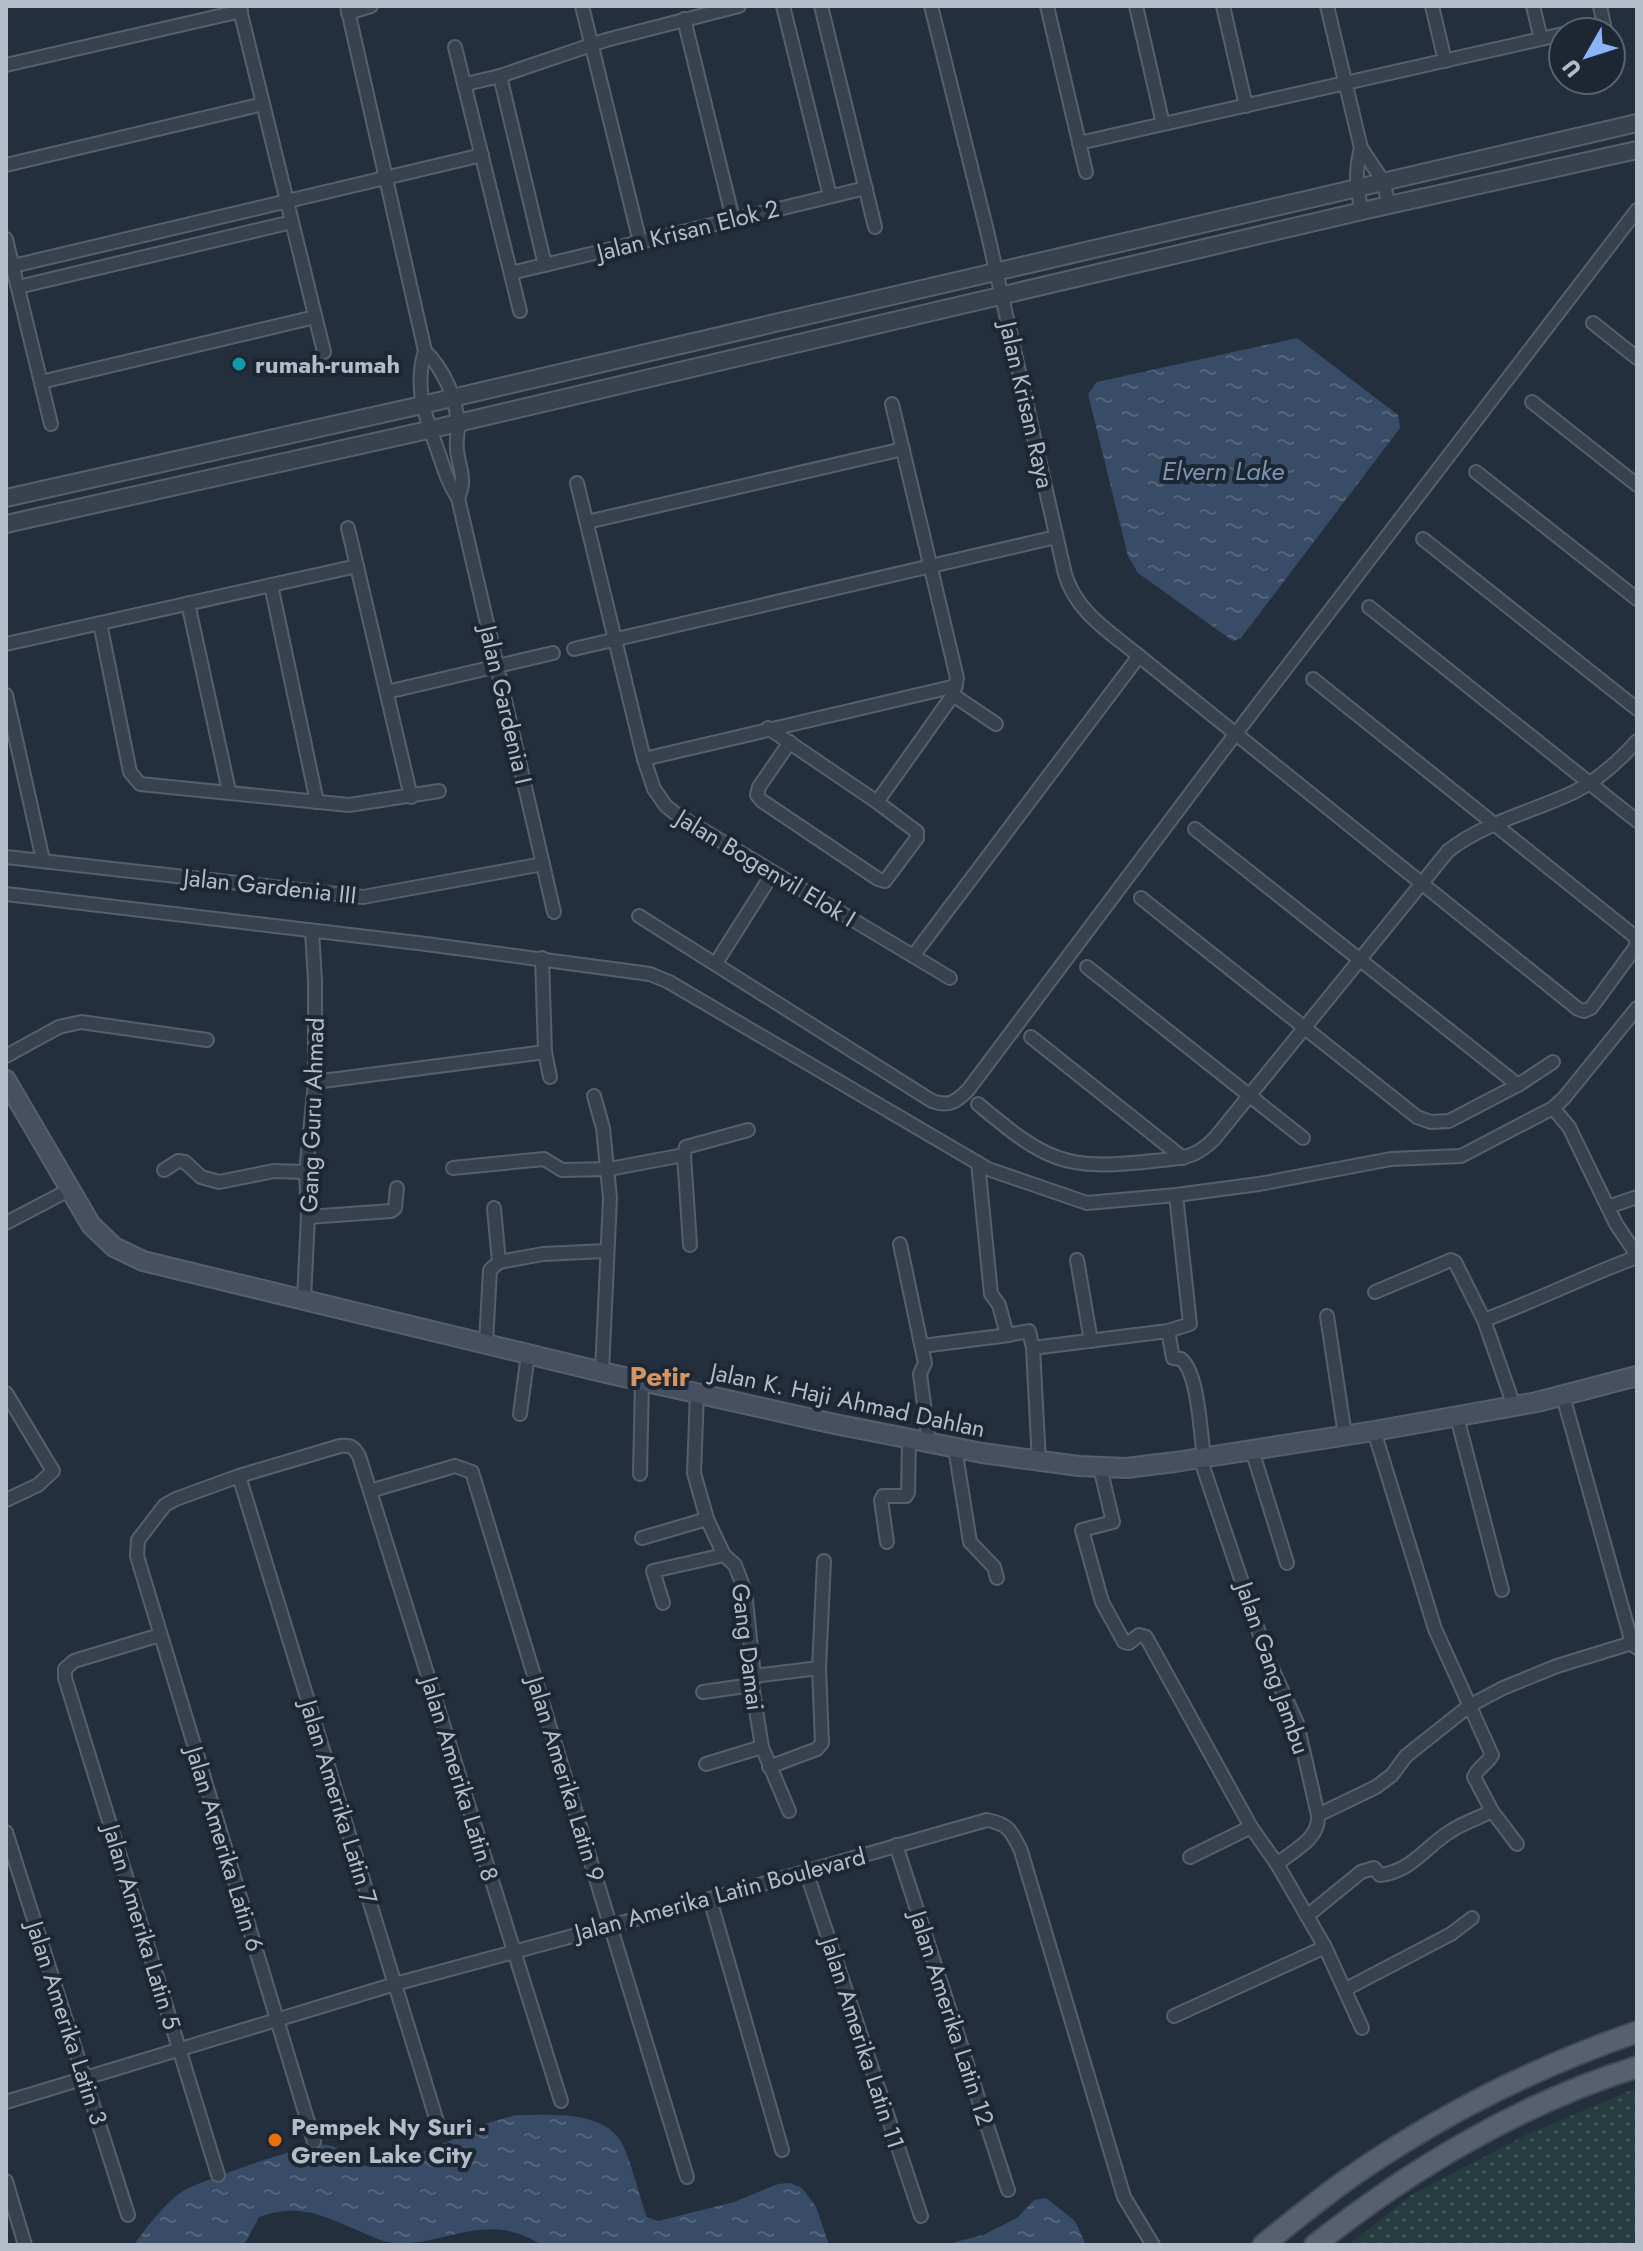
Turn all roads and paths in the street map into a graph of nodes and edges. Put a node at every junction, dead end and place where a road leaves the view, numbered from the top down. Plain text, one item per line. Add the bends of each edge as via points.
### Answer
1 (371, 6) edge
2 (582, 6) edge
3 (739, 6) edge
4 (783, 6) edge
5 (821, 6) edge
6 (931, 6) edge
7 (1047, 6) edge
8 (1136, 6) edge
9 (1223, 6) edge
10 (1327, 6) edge
11 (1432, 6) edge
12 (1533, 6) edge
13 (240, 9) edge
14 (347, 9) edge
15 (684, 19) junction
16 (1547, 38) edge
17 (1541, 39) junction
18 (591, 44) junction
19 (455, 47) dead end
20 (1445, 61) junction
21 (6, 65) edge
22 (500, 76) junction
23 (1345, 83) junction
24 (466, 84) junction
25 (263, 104) junction
26 (1246, 106) junction
27 (1637, 123) edge
28 (1163, 124) junction
29 (1079, 143) junction
30 (1361, 148) junction
31 (1636, 152) edge
32 (482, 155) junction
33 (6, 165) edge
34 (1086, 172) dead end
35 (386, 177) junction
36 (1383, 181) junction
37 (1355, 187) junction
38 (866, 188) junction
39 (830, 196) junction
40 (287, 201) junction
41 (1389, 205) junction
42 (1637, 210) edge
43 (1362, 211) junction
44 (733, 219) junction
45 (292, 222) junction
46 (875, 227) dead end
47 (6, 239) edge
48 (640, 242) junction
49 (545, 265) junction
50 (13, 266) junction
51 (997, 271) junction
52 (511, 273) junction
53 (18, 287) junction
54 (1002, 295) junction
55 (520, 311) dead end
56 (315, 317) junction
57 (1593, 323) dead end
58 (425, 351) junction
59 (324, 352) dead end
60 (1637, 358) edge
61 (41, 382) junction
62 (452, 398) junction
63 (1532, 402) dead end
64 (892, 404) dead end
65 (422, 405) junction
66 (458, 423) junction
67 (51, 424) dead end
68 (428, 430) junction
69 (903, 449) junction
70 (457, 450) junction
71 (439, 454) junction
72 (1476, 472) dead end
73 (577, 483) dead end
74 (1637, 485) edge
75 (6, 498) edge
76 (458, 498) junction
77 (587, 522) junction
78 (6, 524) edge
79 (348, 528) dead end
80 (1056, 537) junction
81 (1423, 539) dead end
82 (357, 566) junction
83 (931, 566) junction
84 (271, 585) junction
85 (1637, 599) edge
86 (188, 603) junction
87 (1369, 607) dead end
88 (100, 623) junction
89 (615, 639) junction
90 (6, 644) edge
91 (574, 649) dead end
92 (553, 653) dead end
93 (1139, 656) junction
94 (497, 667) junction
95 (1313, 679) dead end
96 (954, 691) junction
97 (387, 692) junction
98 (6, 695) edge
99 (1637, 709) edge
100 (8, 710) edge
101 (996, 724) dead end
102 (768, 728) junction
103 (1236, 734) junction
104 (1637, 741) edge
105 (790, 742) junction
106 (644, 759) junction
107 (1591, 783) junction
108 (229, 791) junction
109 (439, 791) dead end
110 (411, 797) junction
111 (317, 802) junction
112 (877, 802) junction
113 (1637, 821) edge
114 (1496, 824) junction
115 (1195, 829) dead end
116 (6, 857) edge
117 (43, 860) junction
118 (543, 864) junction
119 (773, 873) junction
120 (1421, 881) junction
121 (6, 894) edge
122 (1141, 898) dead end
123 (554, 912) dead end
124 (639, 916) dead end
125 (312, 931) junction
126 (1637, 941) edge
127 (913, 956) junction
128 (542, 958) junction
129 (1360, 960) junction
130 (716, 963) junction
131 (1087, 967) dead end
132 (950, 978) dead end
133 (1637, 1008) edge
134 (1304, 1027) junction
135 (1031, 1037) dead end
136 (207, 1040) dead end
137 (545, 1052) junction
138 (6, 1056) edge
139 (1553, 1062) dead end
140 (550, 1077) dead end
141 (6, 1080) edge
142 (315, 1082) junction
143 (1518, 1085) junction
144 (1249, 1095) junction
145 (594, 1096) dead end
146 (978, 1104) dead end
147 (1553, 1108) junction
148 (748, 1130) dead end
149 (1303, 1138) dead end
150 (684, 1155) junction
151 (1183, 1158) junction
152 (978, 1163) junction
153 (453, 1168) dead end
154 (609, 1169) junction
155 (164, 1170) dead end
156 (306, 1172) junction
157 (397, 1188) dead end
158 (69, 1190) junction
159 (1176, 1195) junction
160 (1637, 1197) edge
161 (1608, 1207) junction
162 (494, 1208) dead end
163 (308, 1217) junction
164 (6, 1223) edge
165 (900, 1244) dead end
166 (690, 1245) dead end
167 (606, 1251) junction
168 (1637, 1256) edge
169 (1077, 1260) dead end
170 (499, 1262) junction
171 (1375, 1292) dead end
172 (304, 1299) junction
173 (1327, 1316) dead end
174 (1484, 1320) junction
175 (1168, 1331) junction
176 (1009, 1335) junction
177 (1091, 1341) junction
178 (486, 1343) junction
179 (922, 1346) junction
180 (1033, 1348) junction
181 (528, 1354) junction
182 (602, 1372) junction
183 (1637, 1376) edge
184 (642, 1380) junction
185 (6, 1393) edge
186 (697, 1393) junction
187 (1563, 1396) junction
188 (1514, 1406) junction
189 (520, 1414) dead end
190 (1457, 1417) junction
191 (1374, 1431) junction
192 (1345, 1435) junction
193 (909, 1439) junction
194 (929, 1443) junction
195 (955, 1448) junction
196 (1252, 1450) junction
197 (1202, 1458) junction
198 (1039, 1462) junction
199 (1100, 1467) junction
200 (640, 1474) dead end
201 (239, 1476) junction
202 (370, 1491) junction
203 (6, 1500) edge
204 (707, 1519) junction
205 (642, 1538) dead end
206 (887, 1542) dead end
207 (724, 1555) junction
208 (824, 1561) dead end
209 (1287, 1563) dead end
210 (997, 1578) dead end
211 (1502, 1590) dead end
212 (663, 1603) dead end
213 (160, 1635) junction
214 (1635, 1646) edge
215 (819, 1668) junction
216 (753, 1680) junction
217 (703, 1692) dead end
218 (1469, 1706) junction
219 (762, 1747) junction
220 (706, 1764) dead end
221 (769, 1767) junction
222 (789, 1811) dead end
223 (1492, 1811) junction
224 (1318, 1815) junction
225 (1251, 1827) junction
226 (6, 1832) edge
227 (1517, 1844) dead end
228 (896, 1845) junction
229 (8, 1847) edge
230 (1190, 1857) dead end
231 (1277, 1864) junction
232 (806, 1871) junction
233 (710, 1899) junction
234 (1307, 1916) junction
235 (1472, 1918) dead end
236 (610, 1925) junction
237 (1325, 1947) junction
238 (514, 1951) junction
239 (395, 1984) junction
240 (1346, 1989) junction
241 (1174, 2016) dead end
242 (277, 2020) junction
243 (1362, 2028) dead end
244 (1637, 2032) edge
245 (180, 2050) junction
246 (1637, 2067) edge
247 (85, 2078) junction
248 (561, 2101) dead end
249 (6, 2102) edge
250 (439, 2128) dead end
251 (314, 2142) dead end
252 (782, 2150) dead end
253 (218, 2175) dead end
254 (687, 2177) dead end
255 (6, 2181) edge
256 (1008, 2190) dead end
257 (128, 2215) dead end
258 (921, 2216) dead end
259 (25, 2245) edge
260 (1153, 2245) edge
261 (1263, 2245) edge
262 (1315, 2245) edge

1 - 14 street
2 - 18 street
3 - 15 street
4 - 39 street
5 - 38 street
6 - 51 street, Jalan Krisan Raya
7 - 29 street
8 - 28 street
9 - 26 street
10 - 23 street
11 - 20 street
12 - 17 street
13 - 21 street
13 - 25 street
14 - 35 street
15 - 18 street
15 - 44 street
16 - 17 street
17 - 20 street
18 - 22 street
18 - 48 street
19 - 24 street
20 - 23 street
22 - 24 street
22 - 49 street
23 - 26 street
23 - 30 street
24 - 32 street
25 - 33 street
25 - 40 street
26 - 28 street
27 - 36 street
28 - 29 street
29 - 34 street
30 - 36 street
30 - 37 street
31 - 41 street
32 - 35 street
32 - 52 street
35 - 40 street
35 - 58 street
36 - 37 street
36 - 41 street
37 - 43 street
37 - 51 street
38 - 39 street, Jalan Krisan Elok 2
38 - 46 street
39 - 44 street, Jalan Krisan Elok 2
40 - 45 street
40 - 50 street
41 - 43 street
42 - 103 street
43 - 54 street
44 - 48 street, Jalan Krisan Elok 2
45 - 53 street
45 - 56 street
47 - 50 street
48 - 49 street, Jalan Krisan Elok 2
49 - 52 street, Jalan Krisan Elok 2
50 - 53 street
51 - 54 street, Jalan Krisan Raya
51 - 62 street
52 - 55 street
53 - 61 street
54 - 66 street
54 - 80 street, Jalan Krisan Raya
56 - 59 street
56 - 61 street
57 - 60 street
58 - 62 street, Jalan Gardenia I via 439,365
58 - 65 street, Jalan Gardenia I via 420,368
61 - 67 street
62 - 65 street
62 - 66 street, Jalan Gardenia I
63 - 74 street
64 - 69 street
65 - 68 street, Jalan Gardenia I
65 - 75 street
66 - 68 street
66 - 70 street, Jalan Gardenia I
68 - 71 street, Jalan Gardenia I
68 - 78 street
69 - 77 street
69 - 83 street
70 - 71 street
70 - 76 street, Jalan Gardenia I via 464,477
71 - 76 street, Jalan Gardenia I
72 - 85 street
73 - 77 street, Jalan Bogenvil Elok I
76 - 94 street, Jalan Gardenia I
77 - 89 street, Jalan Bogenvil Elok I
79 - 82 street
80 - 83 street
80 - 93 street, Jalan Krisan Raya via 1075,598
81 - 99 street
82 - 84 street
82 - 97 street
83 - 89 street
83 - 96 street via 957,678
84 - 86 street
84 - 111 street
86 - 88 street
86 - 108 street
87 - 107 street
88 - 90 street
88 - 108 street via 134,779 140,784
89 - 91 street
89 - 106 street, Jalan Bogenvil Elok I
92 - 94 street
93 - 103 street, Jalan Krisan Raya
93 - 127 street
94 - 97 street
94 - 118 street, Jalan Gardenia I
95 - 114 street
96 - 101 street
96 - 102 street
96 - 112 street
97 - 110 street
98 - 100 street
100 - 117 street
102 - 105 street
102 - 106 street
103 - 120 street, Jalan Krisan Raya
103 - 130 street via 956,1102 932,1101
104 - 107 street
105 - 112 street
105 - 112 street via 757,795 885,881 917,832
106 - 119 street, Jalan Bogenvil Elok I via 666,806
107 - 113 street
107 - 114 street
108 - 111 street
109 - 110 street
110 - 111 street via 349,805
114 - 120 street via 1455,845
114 - 126 street
115 - 129 street
116 - 117 street, Jalan Gardenia III
117 - 118 street, Jalan Gardenia III via 363,897
118 - 123 street, Jalan Gardenia I
119 - 127 street, Jalan Bogenvil Elok I
119 - 130 street
120 - 126 street, Jalan Krisan Raya via 1584,1011
120 - 129 street
121 - 125 street
122 - 134 street
124 - 130 street
125 - 128 street
125 - 142 street, Gang Guru Ahmad
127 - 132 street, Jalan Bogenvil Elok I
128 - 137 street
128 - 152 street via 660,977
129 - 134 street
129 - 143 street
131 - 144 street
133 - 147 street
134 - 143 street via 1417,1117 1431,1122 1449,1121
134 - 144 street
135 - 151 street
136 - 138 street via 81,1022 59,1027
137 - 140 street
137 - 142 street
139 - 143 street
141 - 158 main road, Jalan K. Haji Ahmad Dahlan
142 - 156 street, Gang Guru Ahmad
144 - 149 street
144 - 151 street via 1205,1149
145 - 154 street
146 - 151 street via 1024,1142 1074,1163 1112,1166
147 - 159 street via 1461,1156 1391,1159
147 - 161 street via 1569,1127
148 - 150 street via 688,1145
150 - 154 street
150 - 166 street
152 - 159 street via 1087,1203
152 - 176 street via 991,1294
153 - 154 street via 544,1159 562,1170
154 - 167 street
155 - 156 street via 185,1162 201,1177 219,1182 274,1171
156 - 163 street, Gang Guru Ahmad
157 - 163 street via 391,1211
158 - 164 street
158 - 172 main road, Jalan K. Haji Ahmad Dahlan via 101,1237 128,1255
159 - 175 street via 1190,1324
160 - 161 street
161 - 168 street
162 - 170 street
163 - 172 street, Gang Guru Ahmad
165 - 179 street
167 - 170 street
167 - 182 street
168 - 174 street
169 - 177 street
170 - 178 street via 490,1270
171 - 174 street via 1451,1260 1459,1266
172 - 178 main road, Jalan K. Haji Ahmad Dahlan
173 - 192 street
174 - 188 street
175 - 177 street
175 - 197 street, Jalan Gang Jambu via 1173,1358 1188,1365 1193,1378
176 - 179 street
176 - 180 street via 1029,1331
177 - 180 street
178 - 181 main road, Jalan K. Haji Ahmad Dahlan
179 - 194 street via 925,1365 920,1374
180 - 198 street
181 - 182 main road, Jalan K. Haji Ahmad Dahlan
181 - 189 street
182 - 184 main road, Jalan K. Haji Ahmad Dahlan
183 - 187 main road, Jalan K. Haji Ahmad Dahlan
184 - 186 main road, Jalan K. Haji Ahmad Dahlan
184 - 200 street
185 - 203 street via 53,1471 38,1485
186 - 193 main road, Jalan K. Haji Ahmad Dahlan
186 - 204 street, Gang Damai via 694,1473
187 - 188 main road, Jalan K. Haji Ahmad Dahlan
187 - 214 street
188 - 190 main road, Jalan K. Haji Ahmad Dahlan
190 - 191 main road, Jalan K. Haji Ahmad Dahlan
190 - 211 street
191 - 192 main road, Jalan K. Haji Ahmad Dahlan
191 - 218 street via 1435,1629
192 - 196 main road, Jalan K. Haji Ahmad Dahlan
193 - 194 main road, Jalan K. Haji Ahmad Dahlan
193 - 206 street via 908,1493 881,1500
194 - 195 main road, Jalan K. Haji Ahmad Dahlan
195 - 198 main road, Jalan K. Haji Ahmad Dahlan
195 - 210 street via 970,1542 994,1567
196 - 197 main road, Jalan K. Haji Ahmad Dahlan
196 - 209 street
197 - 199 main road, Jalan K. Haji Ahmad Dahlan
197 - 224 street, Jalan Gang Jambu via 1269,1662 1297,1723
198 - 199 main road, Jalan K. Haji Ahmad Dahlan
199 - 225 street via 1113,1522 1082,1530 1102,1602 1124,1642 1146,1637
201 - 202 street, Jalan Amerika Latin 8 via 349,1445 359,1456
201 - 213 street, Jalan Amerika Latin 6 via 165,1505 138,1540 137,1556
201 - 239 street, Jalan Amerika Latin 7
202 - 236 street, Jalan Amerika Latin 9 via 455,1466 472,1472
202 - 238 street, Jalan Amerika Latin 8
204 - 205 street
204 - 207 street, Gang Damai
207 - 212 street via 653,1571
207 - 216 street, Gang Damai via 735,1565 745,1591
208 - 215 street
213 - 242 street, Jalan Amerika Latin 6
213 - 245 street, Jalan Amerika Latin 5 via 74,1661 65,1669 65,1678
214 - 218 street via 1557,1666
215 - 216 street
215 - 221 street via 822,1743
216 - 217 street
216 - 219 street, Gang Damai
218 - 223 street via 1492,1755 1474,1777
218 - 224 street via 1376,1787
219 - 220 street
219 - 221 street, Gang Damai
221 - 222 street, Gang Damai
223 - 227 street
223 - 234 street via 1454,1828 1393,1872 1361,1872
224 - 231 street via 1315,1834
225 - 230 street
225 - 231 street
226 - 229 street, Jalan Amerika Latin 3
228 - 232 street, Jalan Amerika Latin Boulevard
228 - 256 street, Jalan Amerika Latin 12
228 - 260 street, Jalan Amerika Latin Boulevard via 987,1820 1002,1822 1012,1834 1124,2197
229 - 247 street, Jalan Amerika Latin 3
231 - 234 street
232 - 233 street, Jalan Amerika Latin Boulevard
232 - 258 street, Jalan Amerika Latin 11
233 - 236 street, Jalan Amerika Latin Boulevard
233 - 252 street
234 - 237 street
235 - 240 street
236 - 238 street, Jalan Amerika Latin Boulevard
236 - 254 street, Jalan Amerika Latin 9
237 - 240 street
237 - 241 street
238 - 239 street, Jalan Amerika Latin Boulevard
238 - 248 street, Jalan Amerika Latin 8
239 - 242 street, Jalan Amerika Latin Boulevard
239 - 250 street, Jalan Amerika Latin 7
240 - 243 street
242 - 245 street, Jalan Amerika Latin Boulevard
242 - 251 street, Jalan Amerika Latin 6
244 - 261 main road via 1577,2053 1474,2102 1355,2174
245 - 247 street, Jalan Amerika Latin Boulevard
245 - 253 street, Jalan Amerika Latin 5
246 - 262 main road via 1596,2080 1491,2129 1367,2203
247 - 249 street, Jalan Amerika Latin Boulevard
247 - 257 street, Jalan Amerika Latin 3
255 - 259 street

